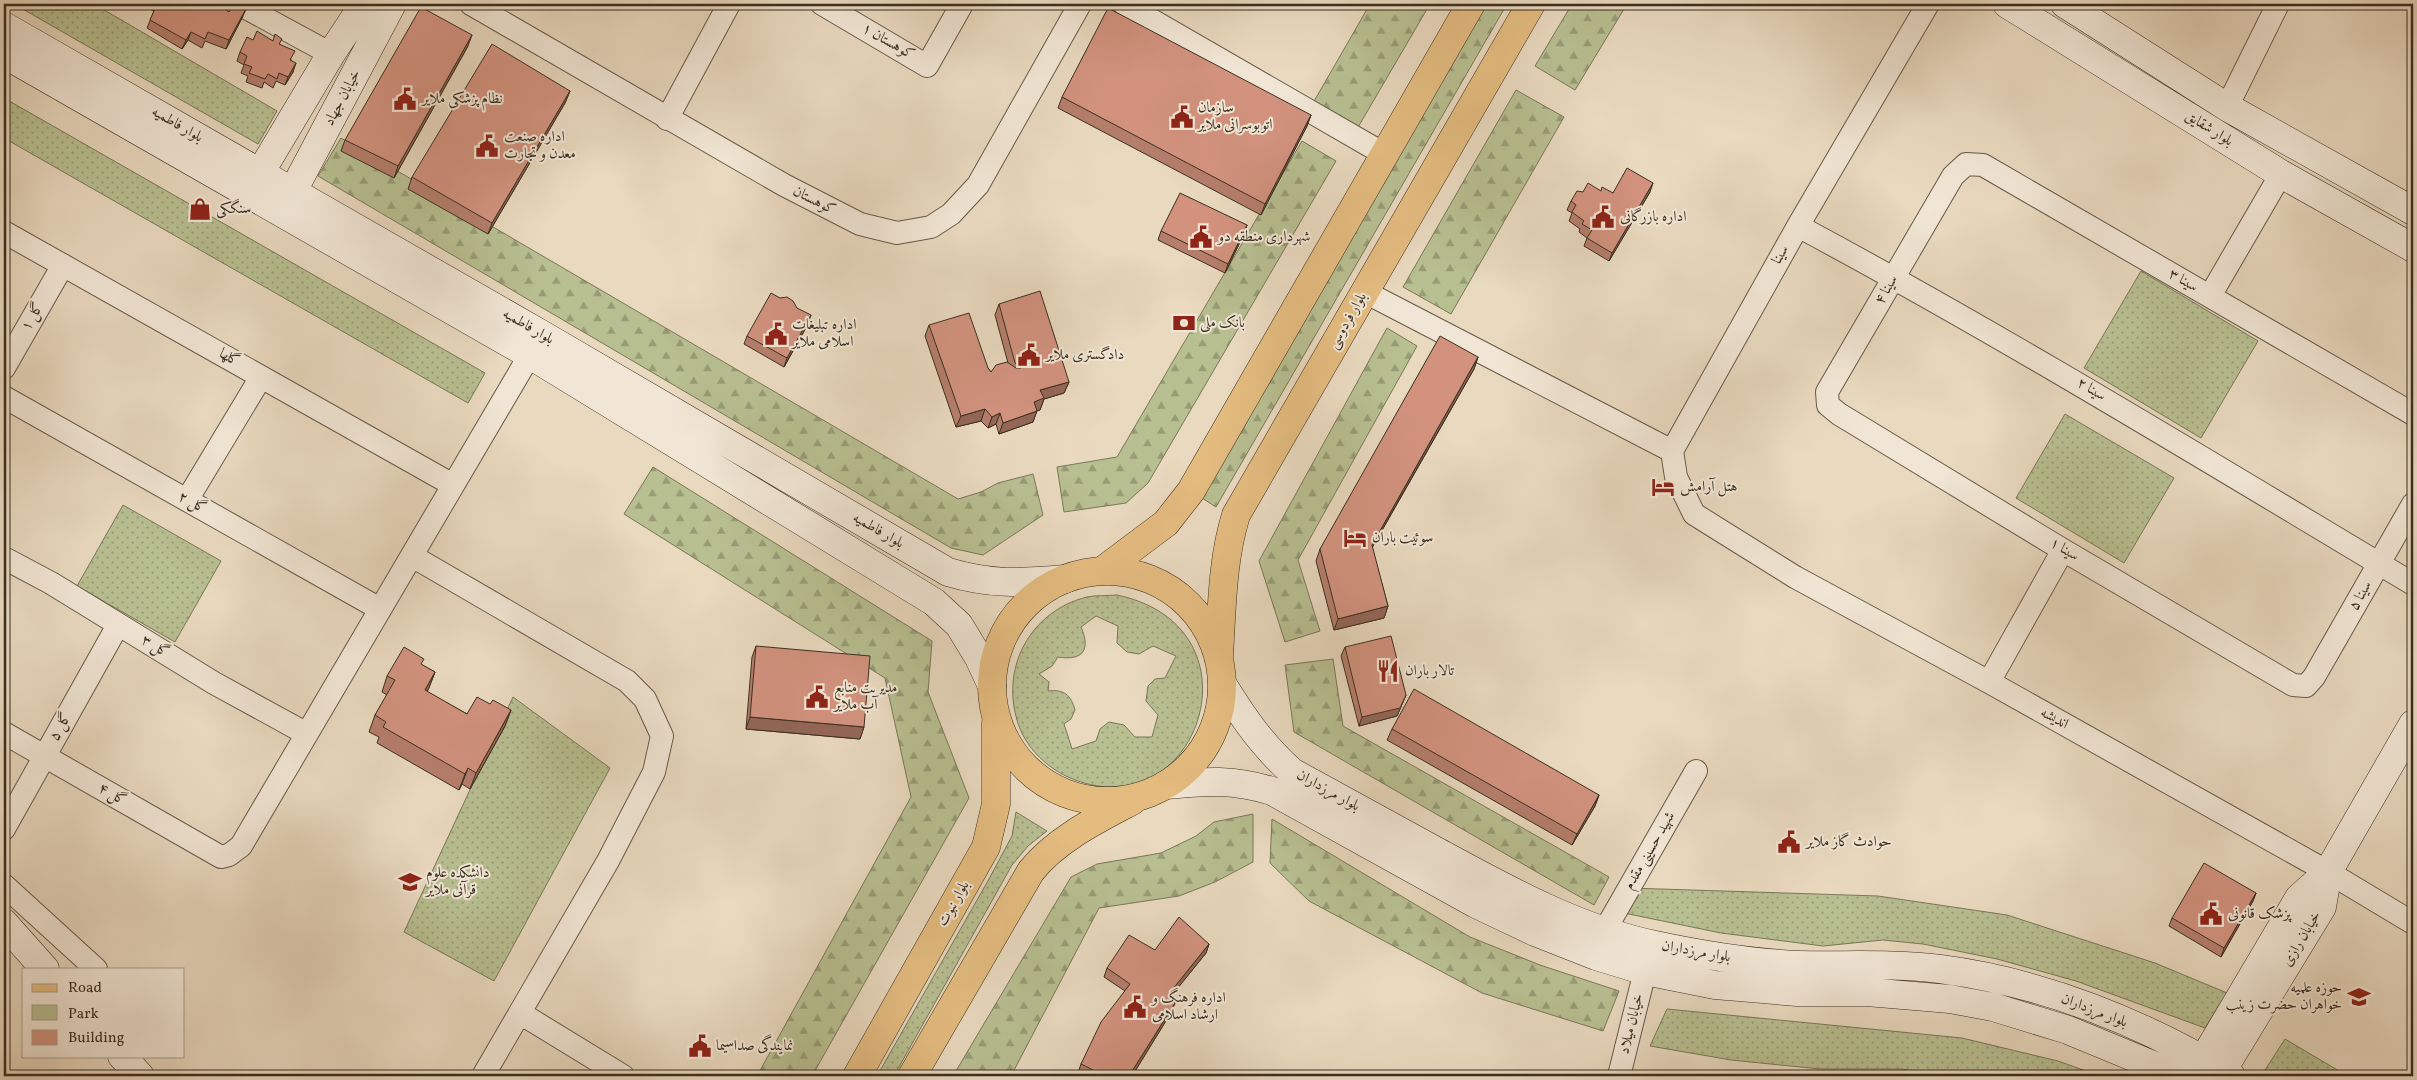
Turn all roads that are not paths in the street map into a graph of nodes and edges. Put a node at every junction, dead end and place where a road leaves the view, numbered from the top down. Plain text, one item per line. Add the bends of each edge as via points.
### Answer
1 (239, 4) edge
2 (364, 4) edge
3 (392, 4) edge
4 (471, 4) edge
5 (729, 4) edge
6 (822, 4) edge
7 (962, 4) edge
8 (1080, 4) edge
9 (1124, 4) edge
10 (1471, 4) edge
11 (1531, 4) edge
12 (1928, 4) edge
13 (2007, 4) edge
14 (2065, 4) edge
15 (2278, 4) edge
16 (4, 26) edge
17 (4, 54) edge
18 (331, 54) junction
19 (2227, 107) junction
20 (667, 119) junction
21 (2296, 146) junction
22 (1384, 154) junction
23 (2281, 174) junction
24 (1953, 176) joint
25 (254, 183) junction
26 (288, 203) junction
27 (2413, 211) edge
28 (1798, 226) junction
29 (4, 232) edge
30 (2413, 248) edge
31 (63, 265) junction
32 (1894, 278) junction
33 (1365, 292) junction
34 (2210, 296) junction
35 (536, 345) junction
36 (4, 368) edge
37 (261, 377) junction
38 (4, 397) edge
39 (1828, 405) joint
40 (2413, 414) edge
41 (1672, 451) junction
42 (454, 485) junction
43 (187, 500) junction
44 (2413, 504) edge
45 (2063, 550) junction
46 (412, 556) junction
47 (4, 558) edge
48 (2379, 564) junction
49 (1102, 571) junction
50 (1065, 579) junction
51 (2413, 584) edge
52 (380, 610) junction
53 (118, 626) junction
54 (1218, 656) junction
55 (1989, 682) junction
56 (1223, 685) junction
57 (992, 686) junction
58 (2306, 686) joint
59 (996, 716) junction
60 (4, 733) edge
61 (307, 734) junction
62 (2410, 739) edge
63 (44, 757) junction
64 (1696, 771) dead end
65 (1166, 785) junction
66 (1138, 797) junction
67 (4, 829) edge
68 (2328, 872) junction
69 (4, 885) edge
70 (4, 923) edge
71 (2413, 923) edge
72 (1605, 930) junction
73 (43, 968) edge
74 (95, 968) edge
75 (1645, 971) junction
76 (520, 1013) junction
77 (124, 1058) edge
78 (2215, 1072) edge
79 (140, 1076) edge
80 (483, 1076) edge
81 (623, 1076) edge
82 (857, 1076) edge
83 (912, 1076) edge
84 (1619, 1076) edge
85 (2179, 1076) edge

1 - 18 street
2 - 18 main road
3 - 26 main road, خیابان جهاد
4 - 20 street, کوهستان
5 - 20 street
6 - 7 street, کوهستان ۱ via 927,66
8 - 20 street, کوهستان via 978,185 951,214 931,228 896,233 860,224
9 - 22 street
10 - 22 main road
11 - 33 main road, بلوار فردوسی
12 - 28 street, سینا
13 - 23 main road, بلوار شقایق
14 - 19 main road, بلوار شقایق
15 - 19 street
16 - 25 main road, بلوار فاطمیه
17 - 25 main road, بلوار فاطمیه
18 - 25 main road
19 - 21 main road, بلوار شقایق
21 - 23 main road
21 - 27 main road, بلوار شقایق
22 - 49 main road via 1191,491 1166,523
23 - 30 main road, بلوار شقایق
23 - 34 street
24 - 32 street, سینا ۴
24 - 34 street, سینا ۳ via 1966,164 1983,166
25 - 26 main road, بلوار فاطمیه
26 - 35 main road, بلوار فاطمیه
28 - 32 street, سینا ۲
28 - 41 street, سینا
29 - 31 street, گلها
31 - 36 street, گل ۱
31 - 37 street, گلها
32 - 39 street, سینا ۴ via 1827,392
32 - 48 street, سینا ۲ via 2085,386
33 - 41 street
33 - 54 main road, بلوار فردوسی via 1236,515 1225,566
34 - 40 street, سینا ۳
35 - 42 street
35 - 50 main road, بلوار فاطمیه via 948,572 1007,584
35 - 57 main road, بلوار فاطمیه via 934,602 959,625
37 - 42 street, گلها
37 - 43 street
38 - 43 street, گل ۲
39 - 45 street, سینا ۱
41 - 55 street, اندیشه via 1676,477 1694,514 1795,577
42 - 46 street
43 - 52 street, گل ۲
44 - 48 street, سینا ۵
45 - 55 street
45 - 58 street, سینا ۱ via 2293,684
46 - 52 street
46 - 76 street via 627,681 645,699 662,736 654,772 617,845
47 - 53 street, گل ۳ via 51,583
48 - 51 street, سینا ۲
48 - 58 street, سینا ۵
49 - 50 main road
49 - 54 main road via 1133,574 1168,589 1187,603 1206,627
50 - 57 main road via 1040,592 1015,618 995,659
52 - 61 street
53 - 61 street, گل ۳
53 - 63 street, گل ۵
54 - 56 main road
55 - 68 street, اندیشه
56 - 65 main road via 1219,715 1208,743 1190,767
56 - 72 main road, بلوار مرزداران via 1268,750 1292,772 1496,884 1555,912
57 - 59 main road
59 - 66 main road via 1021,762 1062,792 1087,799 1113,801
59 - 82 main road, بلوار نبوت via 996,804 986,847
60 - 63 street, گل ۴
61 - 63 street, گل ۴ via 241,846 221,857
62 - 68 main road, خیابان رازی
63 - 67 street, گل ۵
64 - 72 street, شهید حسینی مقدم
65 - 66 main road
65 - 75 main road, بلوار مرزداران via 1245,783 1272,791 1476,904 1596,956
66 - 83 main road via 1065,840 1031,871
68 - 71 street, اندیشه
68 - 78 main road, خیابان رازی via 2299,898
69 - 74 street
70 - 73 main road
72 - 78 main road, بلوار مرزداران via 1651,944 1719,958 1798,965 1938,969 1993,978 2037,990 2130,1024
75 - 84 street, خیابان میلاد
75 - 85 main road, بلوار مرزداران via 1716,985 1797,992 1867,992 1950,999 1993,1007 2068,1030
76 - 80 street
76 - 81 street
77 - 79 main road

